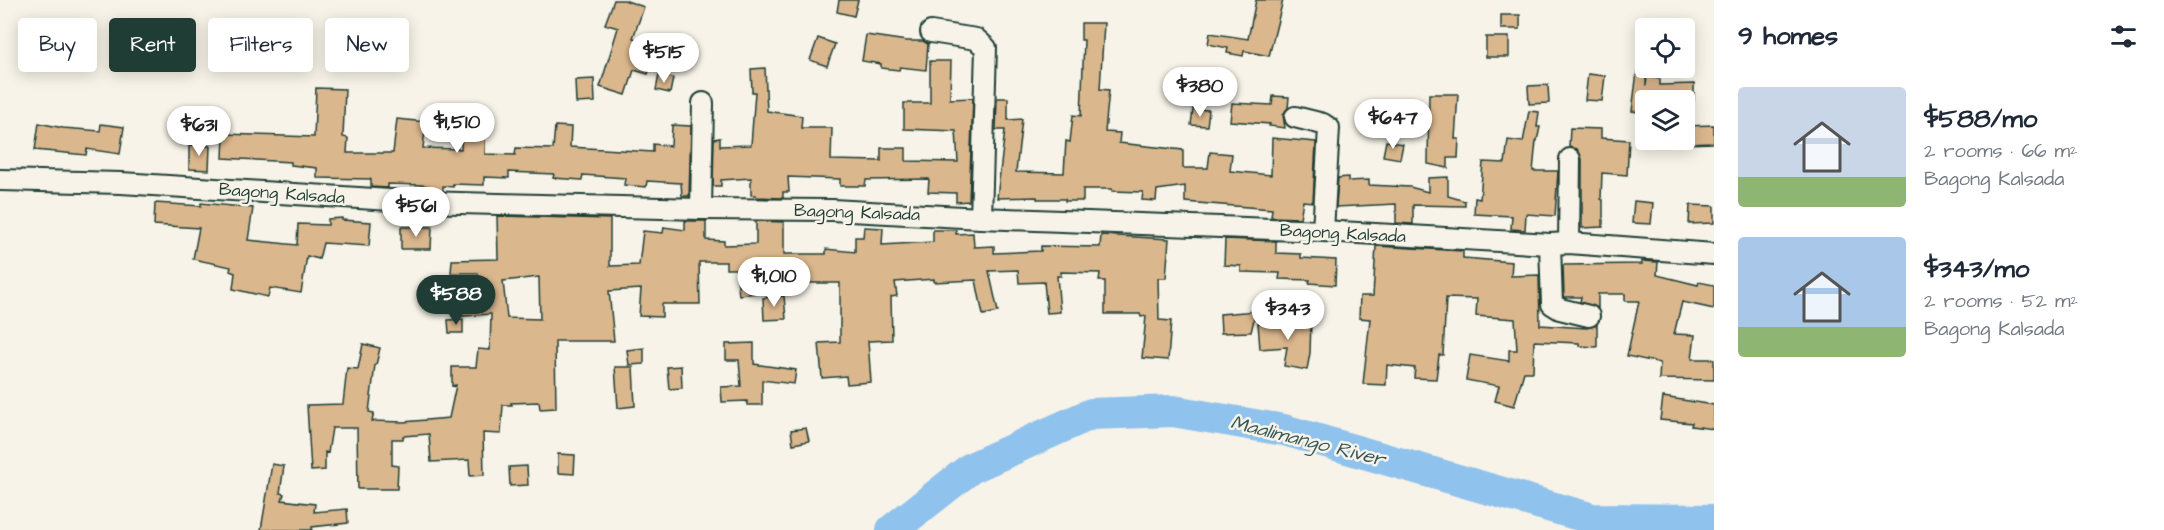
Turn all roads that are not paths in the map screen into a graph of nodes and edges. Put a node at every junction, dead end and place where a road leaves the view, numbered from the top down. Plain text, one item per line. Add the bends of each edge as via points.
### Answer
1 (931, 32) dead end
2 (703, 103) dead end
3 (1295, 117) dead end
4 (1570, 159) dead end
5 (0, 180) edge
6 (701, 209) junction
7 (981, 218) junction
8 (1323, 231) junction
9 (1559, 243) junction
10 (1714, 254) edge
11 (1589, 316) dead end

1 - 7 street via 976,39 986,48
2 - 6 street
3 - 8 street via 1329,128
4 - 9 street
5 - 6 street, Bagong Kalsada via 121,183 422,202
6 - 7 street, Bagong Kalsada via 832,210
7 - 8 street, Bagong Kalsada
8 - 9 street, Bagong Kalsada
9 - 10 street, Bagong Kalsada
9 - 11 street via 1552,304

